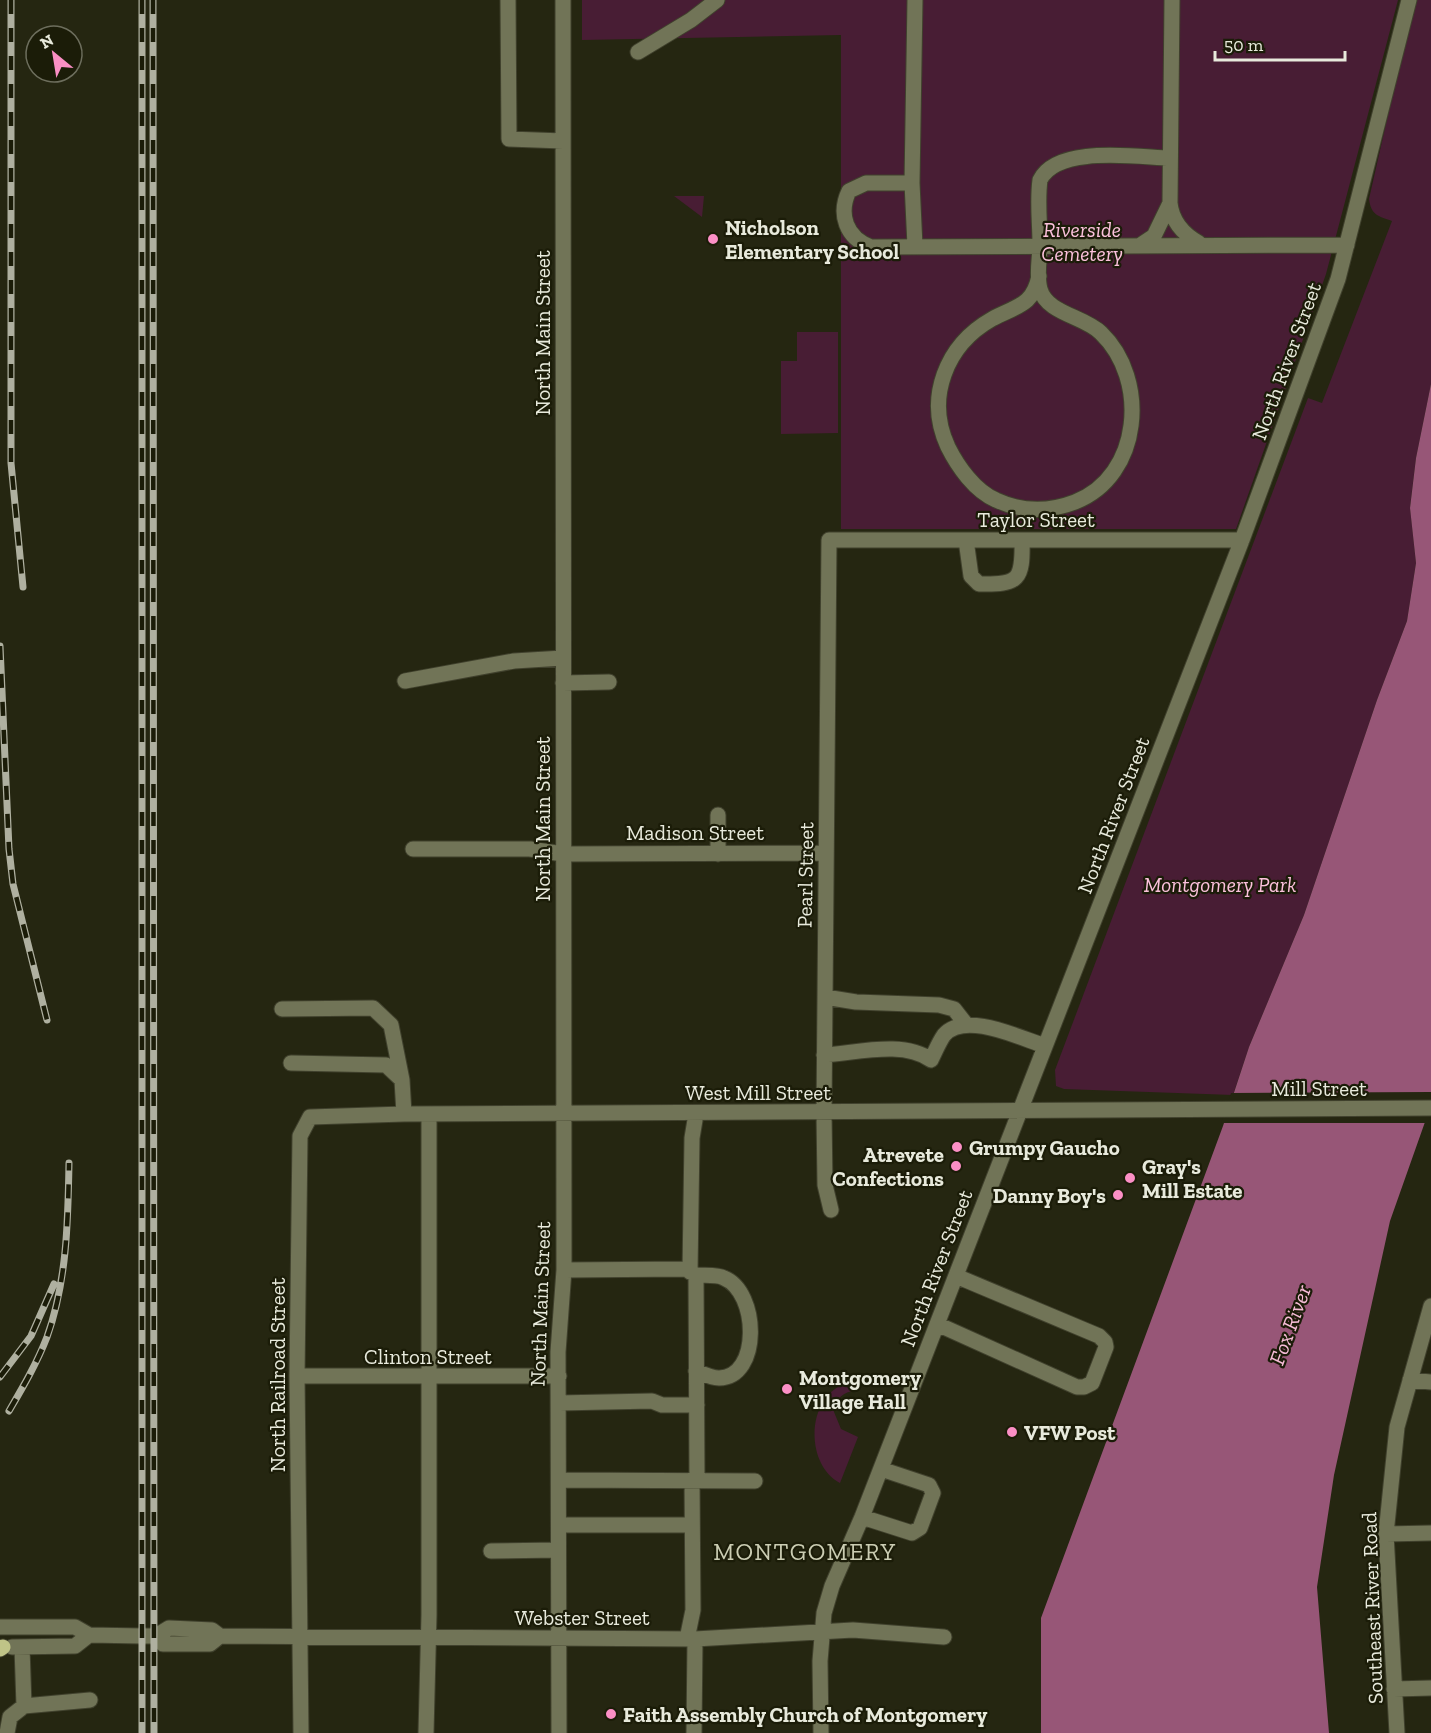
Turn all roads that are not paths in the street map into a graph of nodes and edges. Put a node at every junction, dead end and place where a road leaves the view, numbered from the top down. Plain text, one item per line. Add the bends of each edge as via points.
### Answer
1 (508, 0) edge
2 (563, 0) edge
3 (717, 0) edge
4 (915, 0) edge
5 (1172, 0) edge
6 (1408, 0) edge
7 (638, 52) dead end
8 (563, 141) junction
9 (1170, 158) junction
10 (912, 183) junction
11 (1170, 203) junction
12 (1200, 243) junction
13 (1142, 244) junction
14 (1347, 244) junction
15 (1040, 245) junction
16 (915, 246) junction
17 (1039, 276) junction
18 (829, 540) joint
19 (966, 540) junction
20 (1022, 540) junction
21 (1242, 540) junction
22 (563, 658) junction
23 (405, 681) dead end
24 (609, 682) dead end
25 (563, 683) junction
26 (718, 815) dead end
27 (413, 849) dead end
28 (826, 853) junction
29 (563, 854) junction
30 (718, 854) junction
31 (825, 998) junction
32 (282, 1009) dead end
33 (965, 1023) junction
34 (1045, 1046) junction
35 (824, 1054) junction
36 (291, 1063) dead end
37 (402, 1080) junction
38 (1431, 1108) edge
39 (1207, 1109) joint
40 (1020, 1112) junction
41 (824, 1113) junction
42 (404, 1114) junction
43 (429, 1114) junction
44 (564, 1114) junction
45 (696, 1114) junction
46 (310, 1117) joint
47 (831, 1210) dead end
48 (564, 1270) junction
49 (693, 1273) junction
50 (956, 1276) junction
51 (1431, 1307) edge
52 (937, 1324) junction
53 (696, 1371) junction
54 (297, 1376) junction
55 (559, 1376) junction
56 (429, 1377) junction
57 (1410, 1380) junction
58 (1431, 1382) edge
59 (559, 1403) junction
60 (697, 1405) junction
61 (881, 1469) junction
62 (559, 1480) junction
63 (694, 1480) junction
64 (755, 1480) dead end
65 (862, 1517) junction
66 (692, 1525) junction
67 (559, 1526) junction
68 (1431, 1533) edge
69 (1386, 1534) junction
70 (558, 1550) junction
71 (491, 1551) dead end
72 (0, 1627) edge
73 (821, 1633) junction
74 (89, 1635) junction
75 (300, 1636) junction
76 (944, 1636) dead end
77 (429, 1637) junction
78 (558, 1638) junction
79 (691, 1639) junction
80 (22, 1647) junction
81 (1, 1648) edge
82 (1431, 1688) edge
83 (1394, 1689) junction
84 (90, 1700) dead end
85 (24, 1706) junction
86 (8, 1733) edge
87 (301, 1733) edge
88 (426, 1733) edge
89 (559, 1733) edge
90 (693, 1733) edge
91 (821, 1733) edge
92 (1396, 1733) edge

1 - 8 street via 509,139
2 - 8 street, North Main Street
3 - 7 street
4 - 10 street
5 - 9 street
6 - 14 street, North River Street
8 - 22 street, North Main Street
9 - 11 street
9 - 15 street via 1079,157 1050,166 1039,190
10 - 16 street
10 - 16 street via 856,186 849,191 842,211 848,228 863,244
11 - 12 street via 1175,222
11 - 13 street via 1154,236
12 - 13 street
12 - 14 street
13 - 15 street
14 - 21 street, North River Street via 1338,279
15 - 16 street
15 - 17 street
17 - 17 street via 1040,290 1052,307 1089,324 1110,343 1127,375 1134,410 1128,443 1109,477 1080,500 1042,510 1007,504 982,491 954,458 946,441 939,404 942,376 954,352 977,330 1033,295
18 - 19 street, Taylor Street
18 - 28 street, Pearl Street
19 - 20 street, Taylor Street
19 - 20 street via 971,576 979,584 1005,584 1017,579 1023,567
20 - 21 street, Taylor Street
21 - 34 street, North River Street
22 - 23 street via 514,661
22 - 25 street, North Main Street
24 - 25 street
25 - 29 street, North Main Street
26 - 30 street
27 - 29 street, Madison Street via 530,849
28 - 30 street, Madison Street
28 - 31 street, Pearl Street
29 - 30 street, Madison Street
29 - 44 street, North Main Street
31 - 33 street via 939,1005 954,1009
31 - 35 street, Pearl Street
32 - 37 street via 373,1008 392,1024
33 - 34 street
33 - 35 street via 945,1034 931,1060 903,1049
34 - 40 street, North River Street
35 - 41 street, Pearl Street
36 - 37 street via 386,1065
37 - 42 street
38 - 39 street, Mill Street
39 - 40 street, West Mill Street
40 - 41 street, West Mill Street
40 - 50 street, North River Street
41 - 45 street, West Mill Street
41 - 47 street, Pearl Street via 825,1185
42 - 43 street, West Mill Street
42 - 46 street, West Mill Street
43 - 44 street, West Mill Street
43 - 56 street
44 - 45 street, West Mill Street
44 - 48 street, North Main Street
45 - 49 street via 692,1138
46 - 54 street, North Railroad Street via 300,1136
48 - 49 street
48 - 55 street, North Main Street
49 - 53 street
49 - 53 street via 724,1277 738,1288 749,1308 750,1328 749,1350 740,1368 730,1376 718,1378
50 - 52 street, North River Street
50 - 52 street via 1099,1336 1106,1347 1092,1383 1077,1387
51 - 57 street, Southeast River Road
52 - 61 street, North River Street
53 - 60 street
54 - 56 street, Clinton Street
54 - 75 street, North Railroad Street
55 - 56 street, Clinton Street
55 - 59 street, North Main Street
56 - 77 street
57 - 58 street
57 - 69 street, Southeast River Road via 1397,1427
59 - 60 street via 652,1401 662,1405
59 - 62 street, North Main Street
60 - 63 street
61 - 65 street, North River Street
61 - 65 street via 929,1485 933,1493 920,1528 912,1533
62 - 63 street
62 - 67 street, North Main Street
63 - 64 street
63 - 66 street
65 - 73 street, North River Street via 832,1586
66 - 67 street
66 - 79 street
67 - 70 street, North Main Street
68 - 69 street
69 - 83 street, Southeast River Road
70 - 71 street
70 - 78 street, North Main Street
72 - 74 street, Webster Street via 75,1627
73 - 76 street, Webster Street via 852,1630
73 - 79 street, Webster Street
73 - 91 street, North River Street
74 - 75 street, Webster Street via 156,1636 163,1644 210,1644 220,1636
74 - 80 street, Webster Street via 75,1646
75 - 77 street, Webster Street
75 - 87 street, North Railroad Street
77 - 78 street, Webster Street
77 - 88 street
78 - 79 street, Webster Street
78 - 89 street, North Main Street
79 - 90 street
80 - 81 street, Webster Street
80 - 85 street
82 - 83 street
83 - 92 street, Southeast River Road
84 - 85 street
85 - 86 street via 10,1717

